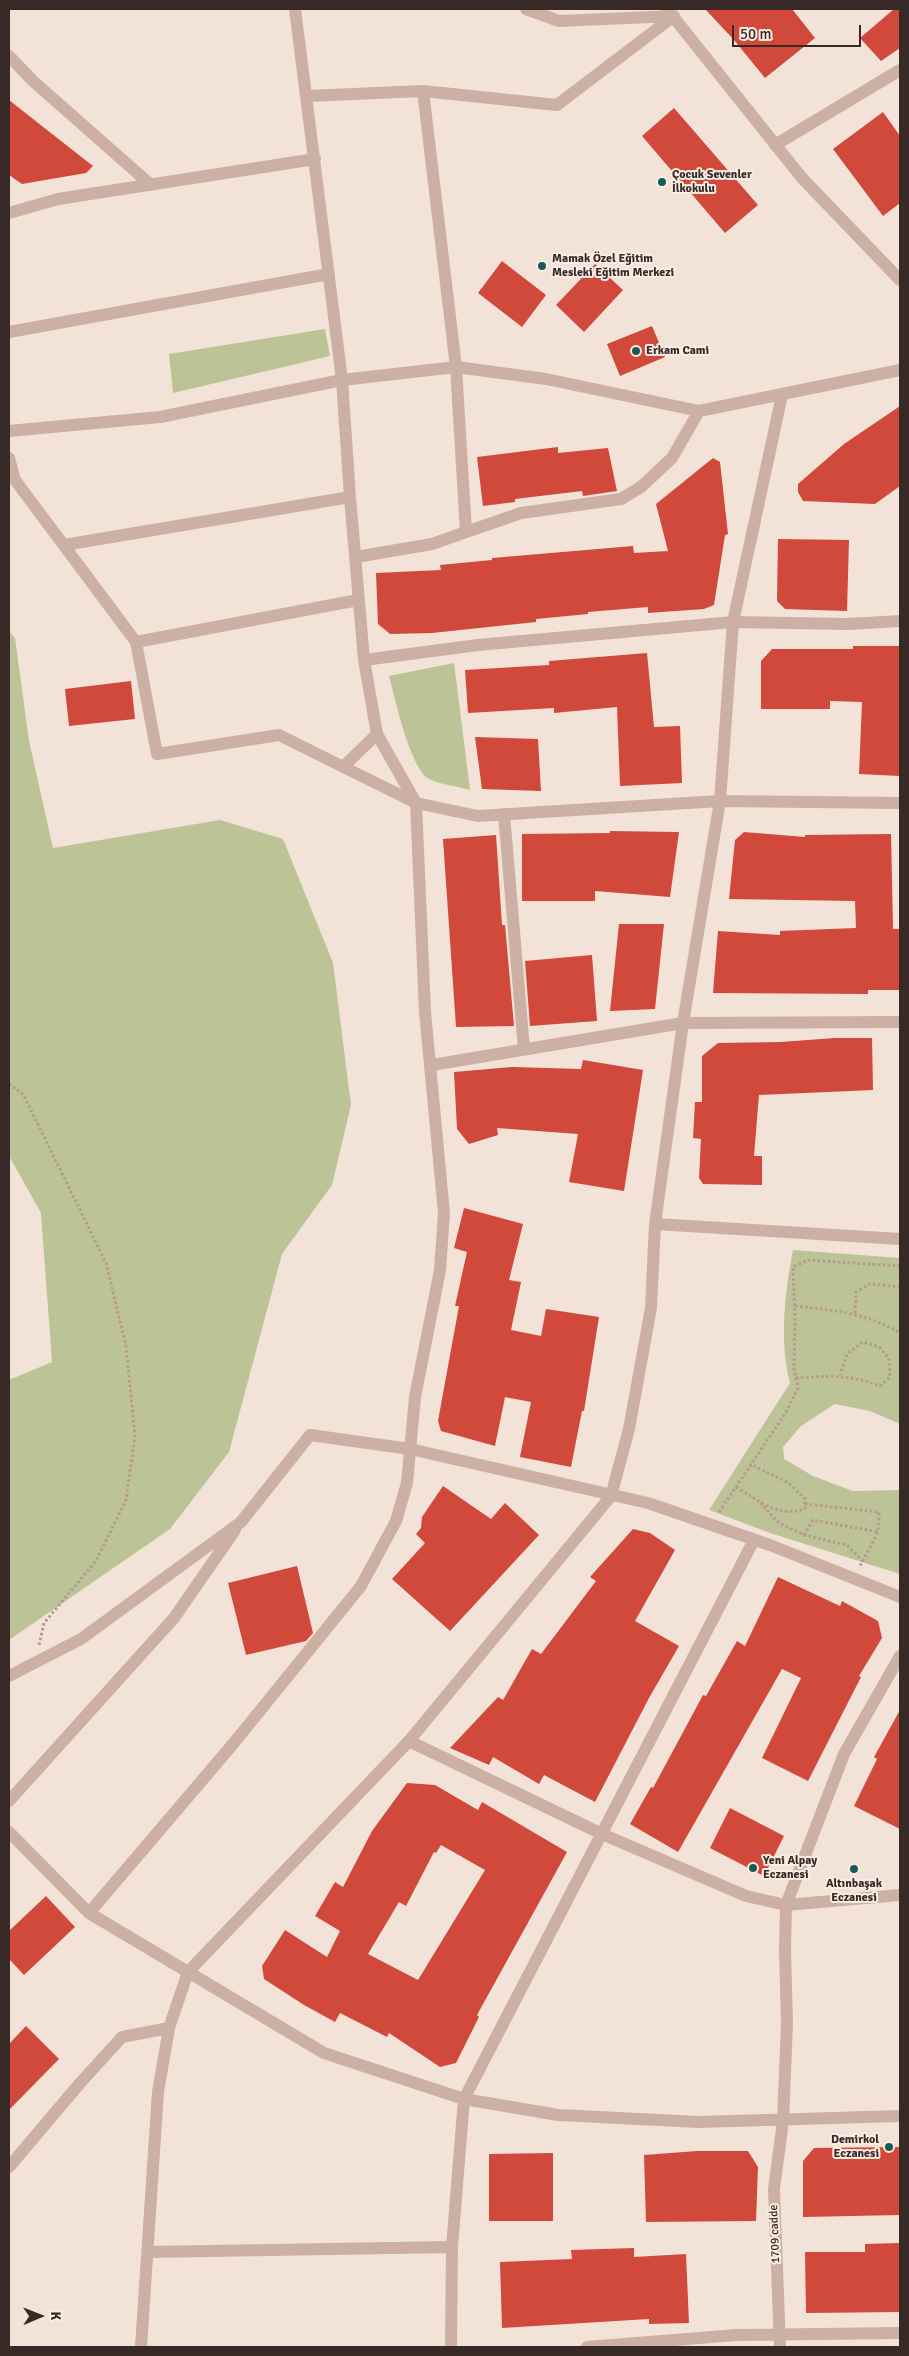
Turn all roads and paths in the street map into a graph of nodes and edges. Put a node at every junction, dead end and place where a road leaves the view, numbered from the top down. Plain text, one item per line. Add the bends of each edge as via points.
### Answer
1 (295, 9) edge
2 (526, 9) edge
3 (671, 13) edge
4 (9, 56) edge
5 (900, 70) edge
6 (423, 91) junction
7 (306, 96) junction
8 (775, 145) junction
9 (314, 159) junction
10 (151, 185) junction
11 (9, 213) edge
12 (329, 274) junction
13 (900, 280) edge
14 (9, 332) edge
15 (456, 367) junction
16 (900, 370) edge
17 (342, 380) junction
18 (782, 395) junction
19 (699, 411) junction
20 (9, 431) edge
21 (9, 458) edge
22 (12, 481) edge
23 (350, 497) junction
24 (466, 532) junction
25 (64, 545) junction
26 (356, 556) junction
27 (358, 600) junction
28 (900, 621) edge
29 (732, 622) junction
30 (136, 642) junction
31 (364, 660) junction
32 (377, 734) junction
33 (343, 767) junction
34 (720, 801) junction
35 (416, 803) junction
36 (900, 803) edge
37 (504, 814) junction
38 (900, 1022) edge
39 (683, 1023) junction
40 (524, 1049) junction
41 (432, 1064) junction
42 (9, 1084) edge
43 (654, 1224) junction
44 (900, 1239) edge
45 (900, 1266) edge
46 (900, 1287) edge
47 (795, 1306) junction
48 (855, 1313) junction
49 (900, 1333) edge
50 (840, 1375) junction
51 (796, 1378) junction
52 (410, 1449) junction
53 (750, 1464) junction
54 (736, 1487) junction
55 (611, 1496) junction
56 (758, 1500) junction
57 (805, 1504) junction
58 (241, 1522) junction
59 (710, 1525) junction
60 (878, 1532) junction
61 (804, 1535) junction
62 (754, 1540) junction
63 (862, 1561) junction
64 (853, 1578) junction
65 (900, 1597) edge
66 (900, 1656) edge
67 (36, 1662) junction
68 (10, 1675) edge
69 (409, 1741) junction
70 (9, 1801) edge
71 (9, 1832) edge
72 (602, 1834) junction
73 (900, 1895) edge
74 (786, 1905) junction
75 (90, 1913) junction
76 (188, 1972) junction
77 (168, 2028) junction
78 (464, 2099) junction
79 (900, 2116) edge
80 (783, 2121) junction
81 (11, 2160) edge
82 (452, 2247) junction
83 (148, 2252) junction
84 (900, 2333) edge
85 (778, 2334) junction
86 (141, 2347) edge
87 (451, 2347) edge
88 (587, 2347) edge
89 (780, 2347) edge

1 - 7 street
2 - 3 street via 559,21
3 - 6 street via 558,104
3 - 8 street
4 - 10 street
5 - 8 street
6 - 7 street
6 - 15 street
7 - 9 street
8 - 13 street via 802,178
9 - 10 street
9 - 12 street
10 - 11 street via 58,199
12 - 14 street
12 - 17 street
15 - 17 street
15 - 19 street via 546,379
15 - 24 street
16 - 18 street
17 - 20 street via 160,418
17 - 23 street
18 - 19 street
18 - 29 street
19 - 24 street via 672,458 641,487 621,499 521,513
21 - 22 street
22 - 25 street
23 - 25 street
23 - 26 street
24 - 26 street via 432,544
25 - 30 street
26 - 27 street
27 - 30 street
27 - 31 street
28 - 29 street via 848,624
29 - 31 street via 478,645
29 - 34 street
30 - 33 street via 157,754 279,736
31 - 32 street
32 - 33 street
32 - 35 street
33 - 35 street
34 - 36 street
34 - 37 street
34 - 39 street
35 - 37 street via 478,816
35 - 41 street via 425,1012
37 - 40 street
38 - 39 street
39 - 40 street
39 - 43 street
40 - 41 street
41 - 52 street via 444,1214 440,1270 415,1398
42 - 67 path via 23,1094 106,1263 126,1346 135,1436 126,1500 96,1560 44,1623
43 - 44 street
43 - 55 street via 652,1308 629,1429
45 - 47 path via 808,1260 793,1268
46 - 48 path via 870,1284 856,1292
47 - 48 path
47 - 51 path
48 - 49 path
50 - 50 path via 864,1379 880,1386 890,1377 889,1358 879,1347 863,1342 847,1354
50 - 51 path
51 - 53 path via 798,1388 785,1414
52 - 55 street
52 - 58 street via 310,1435
52 - 75 street via 408,1483 396,1521 361,1586
53 - 54 path
53 - 57 path via 789,1483 805,1499
54 - 56 path
54 - 59 path
55 - 59 street via 648,1503
55 - 69 street
56 - 57 path via 779,1512 796,1512 805,1509
56 - 61 path via 779,1524
57 - 60 path via 880,1512
58 - 67 street via 81,1639
58 - 70 street via 174,1618
59 - 62 street
60 - 61 path via 813,1520
60 - 63 path
61 - 63 path via 847,1545
62 - 64 street
62 - 72 street
63 - 64 path
64 - 65 street
66 - 74 street, 1709 cadde via 844,1754
67 - 68 street
69 - 72 street
69 - 76 street
71 - 75 street
72 - 74 street via 746,1896
72 - 78 street
73 - 74 street
74 - 80 street, 1709 cadde via 787,2023
75 - 76 street
76 - 77 street
76 - 78 street via 324,2053
77 - 81 street via 122,2037
77 - 83 street via 158,2092
78 - 80 street via 558,2115 699,2122
78 - 82 street
79 - 80 street
80 - 85 street, 1709 cadde via 774,2189
82 - 83 street
82 - 87 street
83 - 86 street
84 - 85 street
85 - 88 street
85 - 89 street, 1709 cadde

